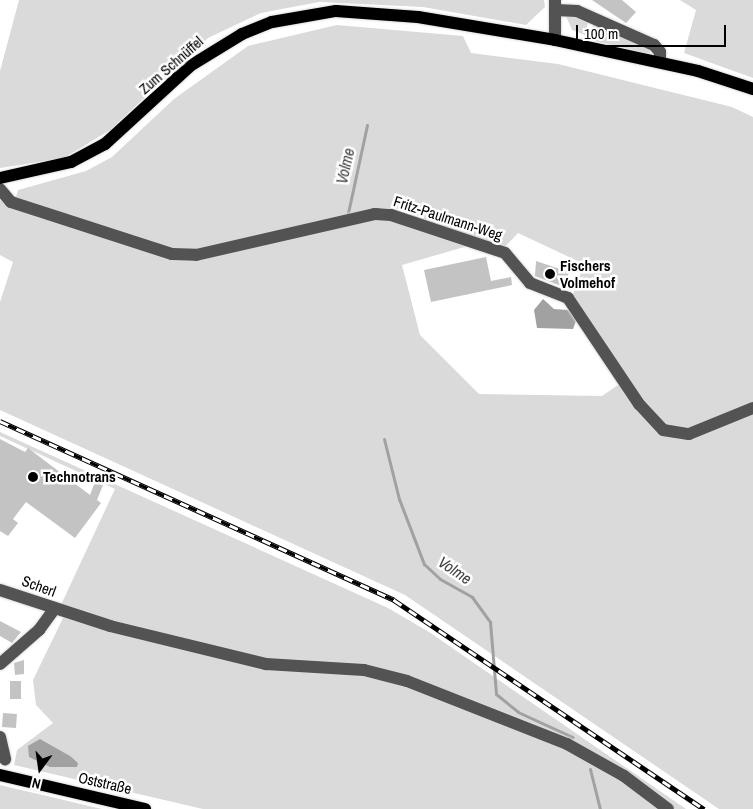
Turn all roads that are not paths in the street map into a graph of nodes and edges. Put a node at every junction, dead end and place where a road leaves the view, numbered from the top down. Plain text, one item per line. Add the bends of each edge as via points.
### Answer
1 (555, 5) edge
2 (555, 40) junction
3 (660, 62) junction
4 (753, 89) edge
5 (0, 178) edge
6 (0, 189) edge
7 (753, 408) edge
8 (0, 590) edge
9 (54, 609) junction
10 (0, 664) edge
11 (0, 736) edge
12 (4, 759) dead end
13 (0, 775) edge
14 (144, 809) edge
15 (668, 809) edge

1 - 2 street
1 - 3 street via 577,10 654,45 660,52
2 - 3 main road, Zum Schnüffel
2 - 5 main road, Zum Schnüffel via 377,12 336,11 272,22 234,38 197,61 105,144 47,170
3 - 4 main road, Zum Schnüffel
6 - 7 street, Fritz-Paulmann-Weg via 11,202 172,254 196,255 375,214 391,215 505,254 530,283 568,298 639,404 663,430 689,434
8 - 9 street, Scherl
9 - 10 street via 39,630
9 - 15 street, Scherl via 266,664 364,670 408,681 567,744 624,776
11 - 12 street
13 - 14 main road, Oststraße

